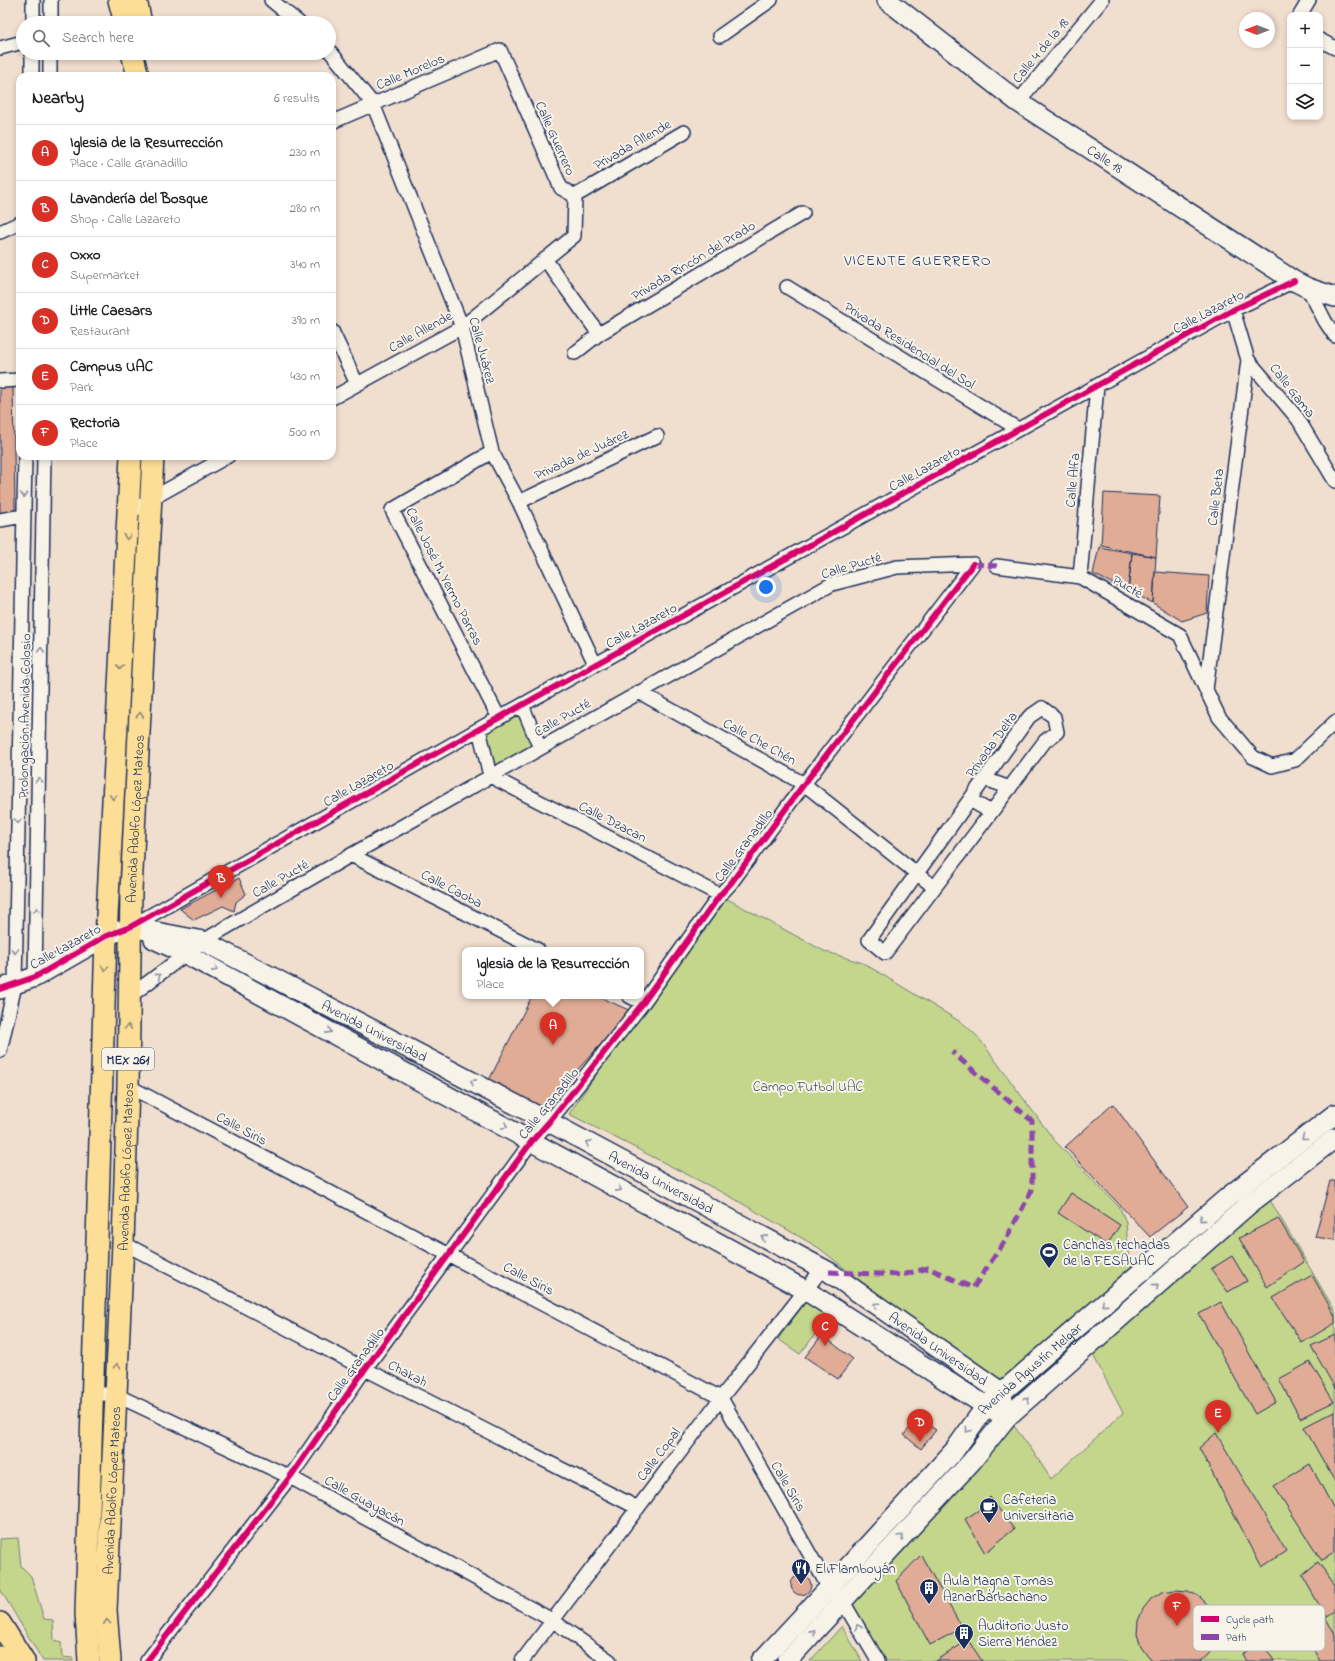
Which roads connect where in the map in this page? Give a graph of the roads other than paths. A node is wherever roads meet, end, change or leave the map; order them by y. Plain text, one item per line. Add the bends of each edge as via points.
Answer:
1 (33, 0) edge
2 (51, 0) edge
3 (118, 0) edge
4 (136, 0) edge
5 (271, 0) edge
6 (771, 0) edge
7 (887, 0) edge
8 (1102, 0) edge
9 (1309, 0) edge
10 (1302, 12) edge
11 (33, 16) edge
12 (51, 16) edge
13 (122, 16) edge
14 (139, 16) edge
15 (290, 16) edge
16 (720, 36) dead end
17 (1323, 42) edge
18 (16, 44) edge
19 (0, 48) edge
20 (1335, 48) edge
21 (500, 50) joint
22 (336, 59) edge
23 (32, 60) edge
24 (50, 60) edge
25 (134, 60) edge
26 (149, 60) edge
27 (32, 72) edge
28 (50, 72) edge
29 (137, 72) edge
30 (151, 72) edge
31 (1018, 102) junction
32 (373, 104) junction
33 (336, 120) edge
34 (684, 132) dead end
35 (575, 196) junction
36 (803, 213) dead end
37 (16, 226) edge
38 (0, 232) edge
39 (545, 259) junction
40 (1301, 284) junction
41 (786, 287) dead end
42 (1335, 297) edge
43 (1233, 310) junction
44 (462, 327) junction
45 (599, 334) junction
46 (1335, 336) edge
47 (336, 339) edge
48 (575, 353) dead end
49 (1248, 360) junction
50 (16, 380) edge
51 (0, 381) edge
52 (357, 384) junction
53 (1097, 386) junction
54 (336, 396) edge
55 (1018, 430) junction
56 (657, 436) dead end
57 (492, 452) junction
58 (24, 460) edge
59 (44, 460) edge
60 (131, 460) edge
61 (153, 460) edge
62 (221, 460) edge
63 (1335, 481) edge
64 (151, 499) junction
65 (519, 502) junction
66 (128, 514) junction
67 (23, 516) junction
68 (0, 520) edge
69 (973, 564) joint
70 (997, 566) dead end
71 (1080, 577) junction
72 (595, 664) junction
73 (1206, 690) junction
74 (639, 692) junction
75 (522, 705) junction
76 (499, 718) junction
77 (1335, 722) edge
78 (479, 729) junction
79 (540, 748) junction
80 (490, 776) junction
81 (985, 779) junction
82 (804, 784) junction
83 (1010, 788) junction
84 (970, 800) junction
85 (991, 812) junction
86 (350, 855) junction
87 (917, 874) junction
88 (934, 887) junction
89 (720, 894) junction
90 (130, 927) junction
91 (106, 936) junction
92 (203, 941) junction
93 (532, 947) edge
94 (186, 954) junction
95 (36, 977) junction
96 (7, 987) edge
97 (129, 997) junction
98 (635, 999) edge
99 (643, 1003) junction
100 (0, 1052) edge
101 (128, 1086) junction
102 (1335, 1114) edge
103 (549, 1122) junction
104 (1335, 1138) edge
105 (532, 1141) junction
106 (123, 1243) junction
107 (449, 1254) junction
108 (822, 1269) junction
109 (804, 1290) junction
110 (365, 1369) junction
111 (1001, 1392) junction
112 (92, 1393) junction
113 (116, 1396) junction
114 (721, 1398) junction
115 (986, 1406) junction
116 (1007, 1417) junction
117 (290, 1477) junction
118 (638, 1508) junction
119 (836, 1594) junction
120 (552, 1620) junction
121 (0, 1622) edge
122 (0, 1657) edge
123 (3, 1661) edge
124 (24, 1661) edge
125 (89, 1661) edge
126 (110, 1661) edge
127 (147, 1661) edge
128 (522, 1661) edge
129 (610, 1661) edge
130 (761, 1661) edge
131 (787, 1661) edge
132 (878, 1661) edge

1 - 11 street
2 - 12 street
3 - 13 main road
4 - 14 main road
5 - 15 street
6 - 16 street
7 - 31 street, Calle 18
8 - 31 street, Calle 4 de la 18
9 - 10 street
17 - 20 street
18 - 19 street
21 - 32 street, Calle Morelos
21 - 35 street, Calle Guerrero via 561,188
22 - 32 street, Calle Juárez
23 - 27 street
24 - 28 street
25 - 29 main road
26 - 30 main road
31 - 40 street, Calle 18
32 - 33 street, Calle Morelos
32 - 44 street, Calle Juárez
34 - 35 street, Privada Allende
35 - 39 street, Calle Allende via 574,236
36 - 45 street, Privada Rincón del Prado
37 - 38 street
39 - 44 street, Calle Allende
39 - 45 street
40 - 42 street, Calle 18
40 - 43 street, Calle Lazareto
40 - 46 street
41 - 55 street, Privada Residencial del Sol
43 - 49 street, Calle Beta
43 - 53 street, Calle Lazareto
44 - 52 street, Calle Allende
44 - 57 street, Calle Juárez
45 - 48 street, Privada Rincón del Prado
47 - 52 street
49 - 63 street, Calle Gama via 1298,419
49 - 73 street, Calle Beta
50 - 51 street
52 - 54 street, Calle Allende
53 - 55 street, Calle Lazareto
53 - 71 street, Calle Alfa
55 - 72 street, Calle Lazareto
56 - 65 street, Privada de Juárez
57 - 65 street, Calle Juárez
57 - 76 street, Calle José M. Yermo Parras via 392,510
58 -> 67 street
95 -> 59 street, Prolongación Avenida Colosio
60 - 66 main road, Avenida Adolfo López Mateos / MEX 261
61 - 64 main road, Avenida Adolfo López Mateos / MEX 261
62 - 64 street
64 - 66 street
90 -> 64 main road, Avenida Adolfo López Mateos / MEX 261
65 - 72 street, Calle Juárez
66 -> 91 main road, Avenida Adolfo López Mateos / MEX 261
67 - 68 street
67 -> 96 street
69 - 74 street, Calle Pucté via 897,568 832,584
69 - 82 street, Calle Granadillo
70 - 71 street, Pucté
71 - 73 street, Pucté via 1180,635
72 - 75 street, Calle Lazareto
73 - 77 street via 1219,717 1253,756 1272,766 1295,760
74 - 79 street, Calle Pucté
74 - 82 street, Calle Che Chén
75 - 76 street, Calle Lazareto
75 - 79 street
76 - 78 street, Calle Lazareto
78 - 80 street
78 - 90 street, Calle Lazareto
79 - 80 street, Calle Pucté
80 - 86 street, Calle Pucté
80 - 89 street, Calle Dzacan
81 - 83 street
81 - 83 street, Privada Delta via 1029,717 1042,708 1054,717 1057,732 1045,741
81 - 84 street, Privada Delta
82 - 87 street, Calle Che Chén
82 - 89 street, Calle Granadillo via 731,883
83 - 85 street, Privada Delta
84 - 85 street
84 - 87 street, Privada Delta
85 - 88 street, Privada Delta
86 - 92 street, Calle Pucté
86 - 93 street, Calle Caoba
87 - 88 street, Calle Che Chén
87 - 88 street, Privada Delta via 869,940 885,953
89 - 99 street, Calle Granadillo
90 - 91 street, Calle Lazareto
90 - 92 street, Avenida Universidad
90 - 94 street, Avenida Universidad
90 - 97 main road, Avenida Adolfo López Mateos / MEX 261
91 - 95 street, Calle Lazareto
91 -> 112 main road, Avenida Adolfo López Mateos / MEX 261
92 - 94 street, Calle Pucté
103 -> 92 street, Avenida Universidad
97 -> 94 street, Calle Pucté
94 -> 105 street, Avenida Universidad
95 - 96 street, Calle Lazareto
96 - 100 street
101 -> 97 main road, Avenida Adolfo López Mateos / MEX 261
98 - 99 street
99 - 103 street, Calle Granadillo
101 - 106 main road, Avenida Adolfo López Mateos / MEX 261
101 - 107 street, Calle Siris
102 -> 111 street, Avenida Agustín Melgar via 1228,1197
103 - 105 street, Calle Granadillo
108 -> 103 street, Avenida Universidad
116 -> 104 street, Avenida Agustín Melgar via 1248,1205
105 - 107 street, Calle Granadillo
105 -> 109 street, Avenida Universidad
106 - 110 street, Chakah
113 -> 106 main road, Avenida Adolfo López Mateos / MEX 261
107 - 110 street, Calle Granadillo
107 - 114 street, Calle Siris
108 - 109 street, Calle Copal
111 -> 108 street, Avenida Universidad
109 - 114 street, Calle Copal
109 - 115 street, Avenida Universidad
110 - 117 street, Calle Granadillo
110 - 118 street, Chakah
111 - 115 street, Avenida Agustín Melgar
111 - 116 street, Avenida Universidad
112 - 113 street, Calle Guayacán
112 - 125 main road, Avenida Adolfo López Mateos / MEX 261 via 86,1612
113 - 117 street, Calle Guayacán
126 -> 113 main road, Avenida Adolfo López Mateos / MEX 261 via 106,1610
114 - 118 street, Calle Copal
114 - 119 street, Calle Siris
115 - 116 street, Avenida Universidad
115 -> 119 street, Avenida Agustín Melgar via 954,1451
119 -> 116 street, Avenida Agustín Melgar via 972,1461
117 - 120 street, Calle Guayacán
117 - 127 street, Calle Granadillo
118 - 120 street, Calle Copal
119 - 130 street, Avenida Agustín Melgar
131 -> 119 street, Avenida Agustín Melgar
132 -> 119 street, Calle Siris
120 - 128 street, Calle Copal
120 - 129 street, Calle Guayacán
121 - 124 main road
122 - 123 main road

